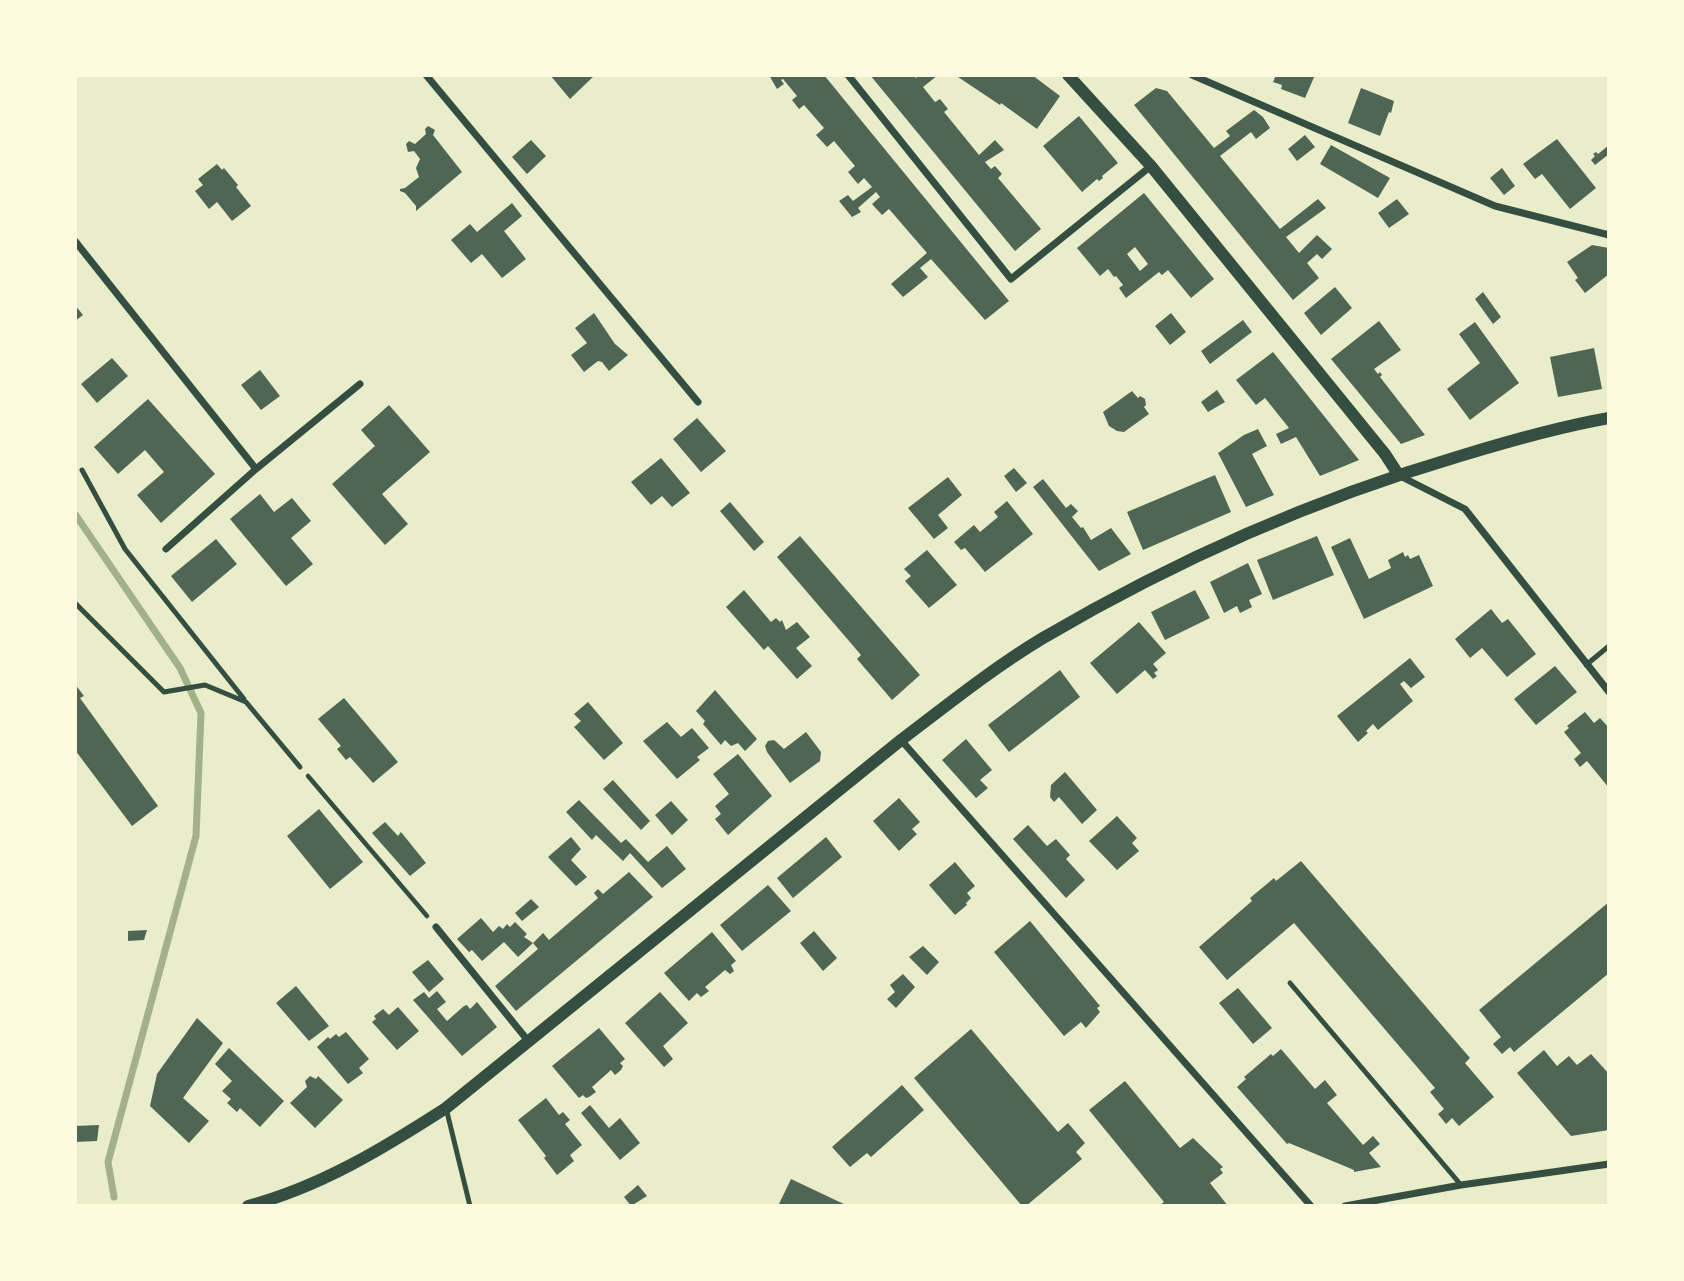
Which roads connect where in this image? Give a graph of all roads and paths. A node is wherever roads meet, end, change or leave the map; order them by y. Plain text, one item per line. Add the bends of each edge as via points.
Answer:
1 (426, 75) edge
2 (848, 75) edge
3 (1068, 75) edge
4 (1192, 75) edge
5 (1151, 166) junction
6 (1609, 235) edge
7 (75, 241) edge
8 (360, 383) dead end
9 (698, 402) dead end
10 (1609, 418) edge
11 (256, 469) junction
12 (82, 470) dead end
13 (1398, 474) junction
14 (166, 549) dead end
15 (75, 603) edge
16 (1609, 646) edge
17 (1586, 665) junction
18 (1609, 692) edge
19 (246, 702) junction
20 (901, 740) junction
21 (300, 767) joint
22 (436, 927) joint
23 (1290, 983) dead end
24 (529, 1042) junction
25 (446, 1108) junction
26 (1609, 1164) edge
27 (1461, 1185) junction
28 (248, 1206) edge
29 (470, 1206) edge
30 (1311, 1206) edge
31 (1345, 1206) edge

1 - 9 street
2 - 5 street via 1011,279
3 - 5 street
4 - 6 street via 1495,206
5 - 13 street
7 - 11 street
8 - 11 street
10 - 13 street
11 - 14 street
12 - 19 lane via 125,549
13 - 17 street via 1465,509
13 - 20 street via 1178,564 1041,639
15 - 19 lane via 164,692 205,685
16 - 17 lane
17 - 18 street
19 - 21 lane
20 - 24 street
20 - 30 street
21 - 22 path
22 - 24 street
23 - 27 lane
24 - 25 street
25 - 28 street via 385,1147 321,1179
25 - 29 lane
26 - 27 street
27 - 31 street

